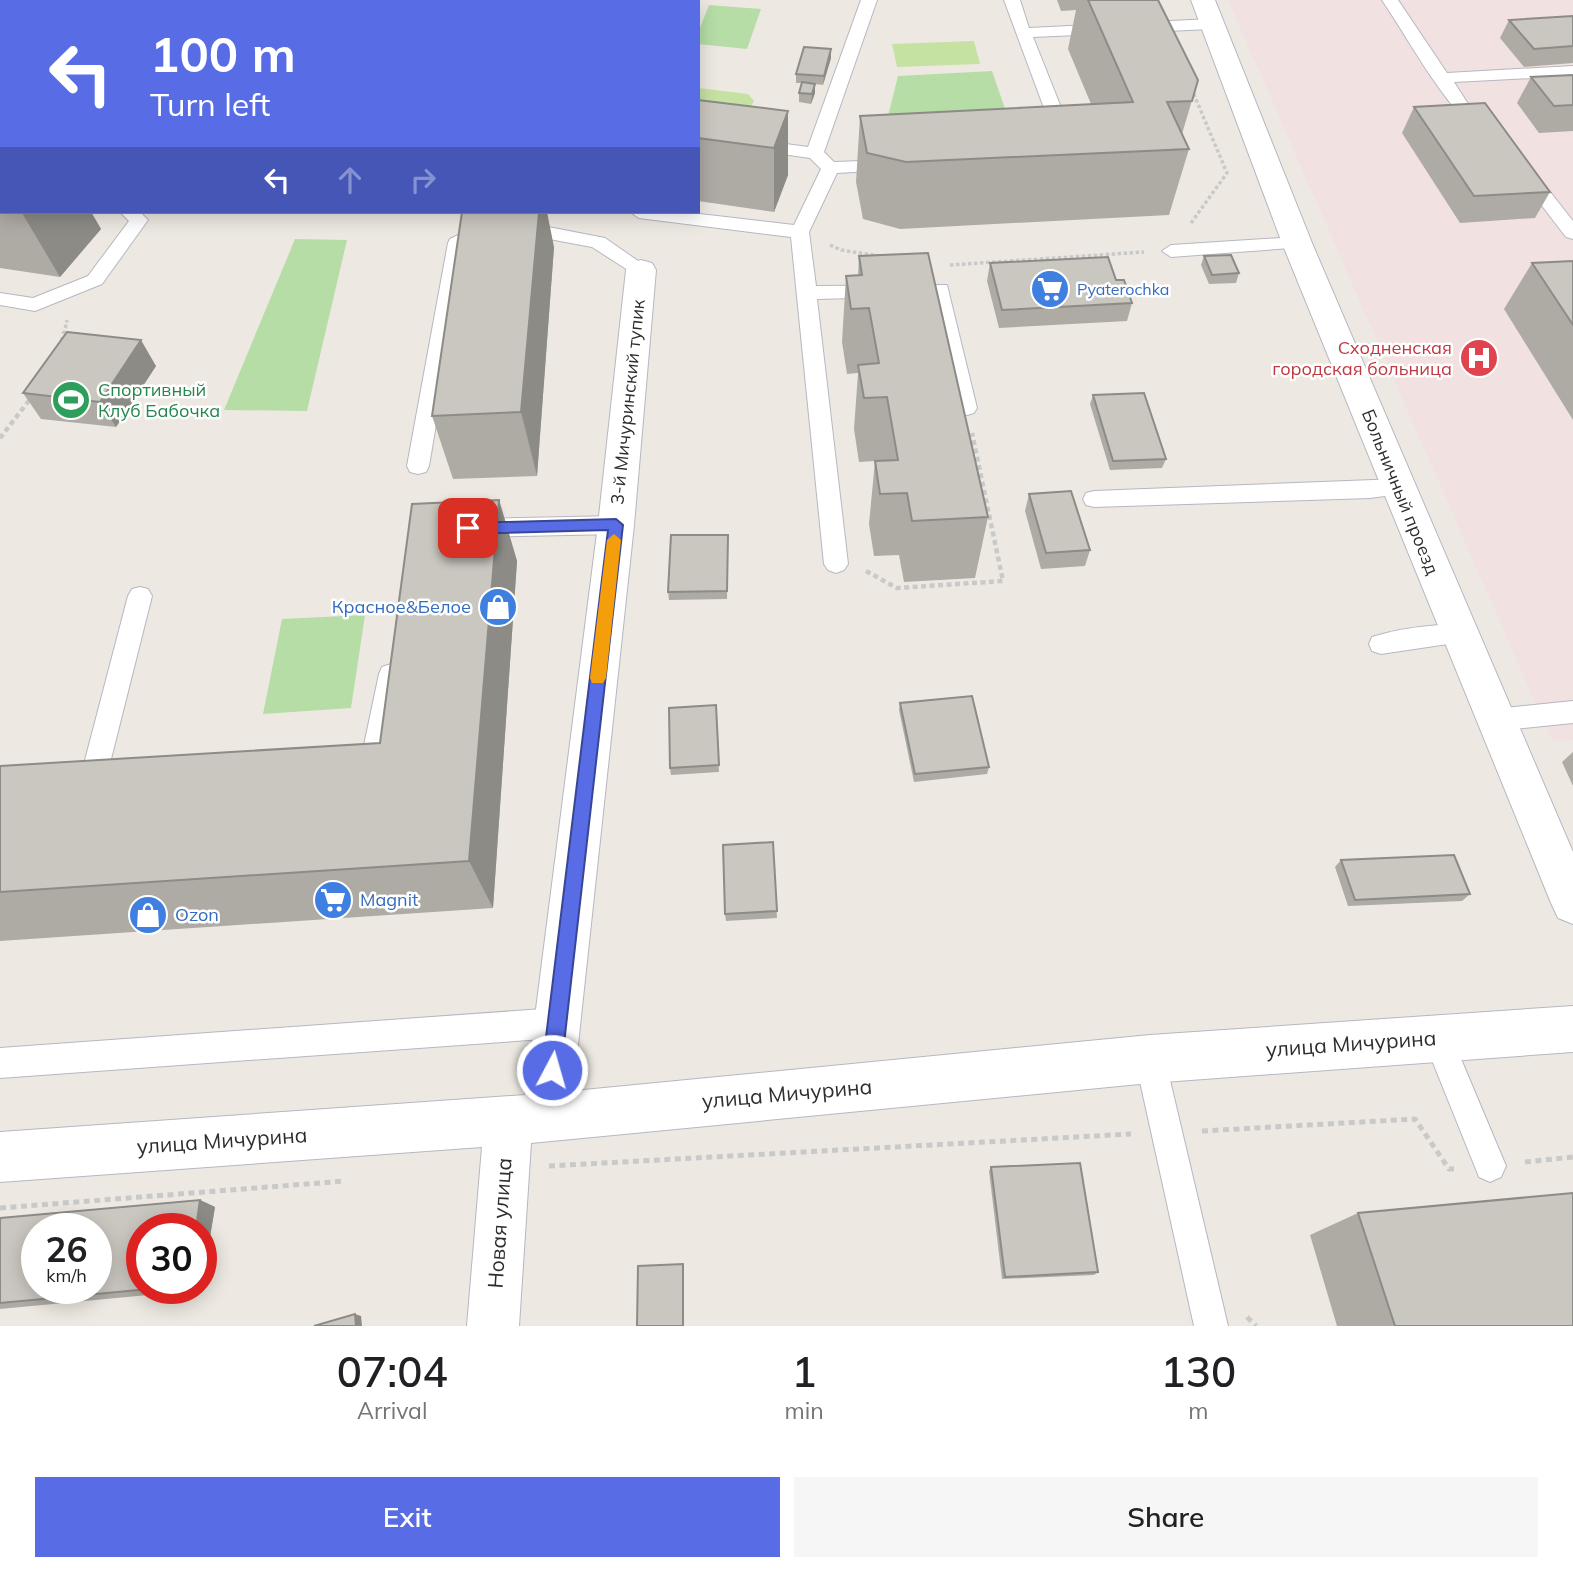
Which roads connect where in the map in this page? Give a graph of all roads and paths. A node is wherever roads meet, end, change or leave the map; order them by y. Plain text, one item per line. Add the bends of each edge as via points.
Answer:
1 (869, 0) edge
2 (1012, 0) edge
3 (1390, 0) edge
4 (1157, 9) edge
5 (1207, 12) edge
6 (1165, 26) junction
7 (1023, 33) junction
8 (1573, 71) edge
9 (1441, 78) junction
10 (1191, 88) edge
11 (1490, 135) edge
12 (700, 137) edge
13 (815, 153) junction
14 (1070, 153) edge
15 (1516, 161) edge
16 (910, 163) edge
17 (831, 168) junction
18 (132, 214) edge
19 (655, 214) edge
20 (493, 219) edge
21 (800, 232) junction
22 (1573, 233) edge
23 (1297, 243) junction
24 (1171, 251) junction
25 (889, 258) edge
26 (938, 265) dead end
27 (641, 271) joint
28 (74, 289) junction
29 (806, 293) junction
30 (0, 299) edge
31 (60, 350) edge
32 (33, 395) edge
33 (967, 408) joint
34 (0, 438) edge
35 (418, 466) dead end
36 (1399, 487) junction
37 (1094, 499) dead end
38 (616, 525) junction
39 (445, 529) edge
40 (835, 559) joint
41 (139, 596) dead end
42 (1459, 634) junction
43 (1381, 644) dead end
44 (396, 649) edge
45 (1573, 712) edge
46 (1495, 720) junction
47 (335, 759) edge
48 (119, 780) edge
49 (92, 783) junction
50 (66, 785) edge
51 (1573, 903) edge
52 (557, 1023) junction
53 (1573, 1029) edge
54 (1438, 1038) junction
55 (1150, 1059) junction
56 (0, 1063) edge
57 (1167, 1133) junction
58 (519, 1135) junction
59 (0, 1157) edge
60 (1573, 1157) edge
61 (1490, 1166) junction
62 (354, 1180) dead end
63 (0, 1209) edge
64 (493, 1326) edge
65 (1211, 1326) edge

1 - 13 lane
2 - 7 lane
3 - 9 lane
4 - 6 lane
5 - 6 lane
5 - 23 street, Больничный проезд
6 - 7 lane
7 - 14 lane
8 - 9 lane
9 - 11 lane
10 - 24 path via 1227,173
12 - 13 lane
13 - 17 lane
15 - 22 lane
16 - 17 lane
17 - 21 lane
18 - 28 lane via 139,220 95,280
19 - 21 lane
20 - 27 lane via 598,242
20 - 35 lane via 457,243
21 - 25 path via 841,250
21 - 29 lane
23 - 24 lane
23 - 36 street, Больничный проезд
24 - 26 path
27 - 38 street, 3-й Мичуринский тупик
28 - 30 lane via 35,304
28 - 31 path
29 - 33 lane via 940,289
29 - 40 lane
32 - 34 path
33 - 40 path via 1003,581 897,588
36 - 37 lane
36 - 42 street, Больничный проезд
38 - 39 lane
38 - 52 street, 3-й Мичуринский тупик
41 - 49 lane
42 - 43 lane
42 - 46 street, Больничный проезд
44 - 47 lane via 375,755
45 - 46 lane
46 - 51 street, Больничный проезд
48 - 49 lane
49 - 50 lane
52 - 56 lane
52 - 58 street, 3-й Мичуринский тупик
53 - 54 street, улица Мичурина
54 - 55 street, улица Мичурина
54 - 61 lane
55 - 57 lane
55 - 58 street, улица Мичурина
57 - 58 path
57 - 61 path via 1415,1119 1449,1169
57 - 65 lane
58 - 59 street, улица Мичурина
58 - 64 street, Новая улица
60 - 61 path
62 - 63 path

